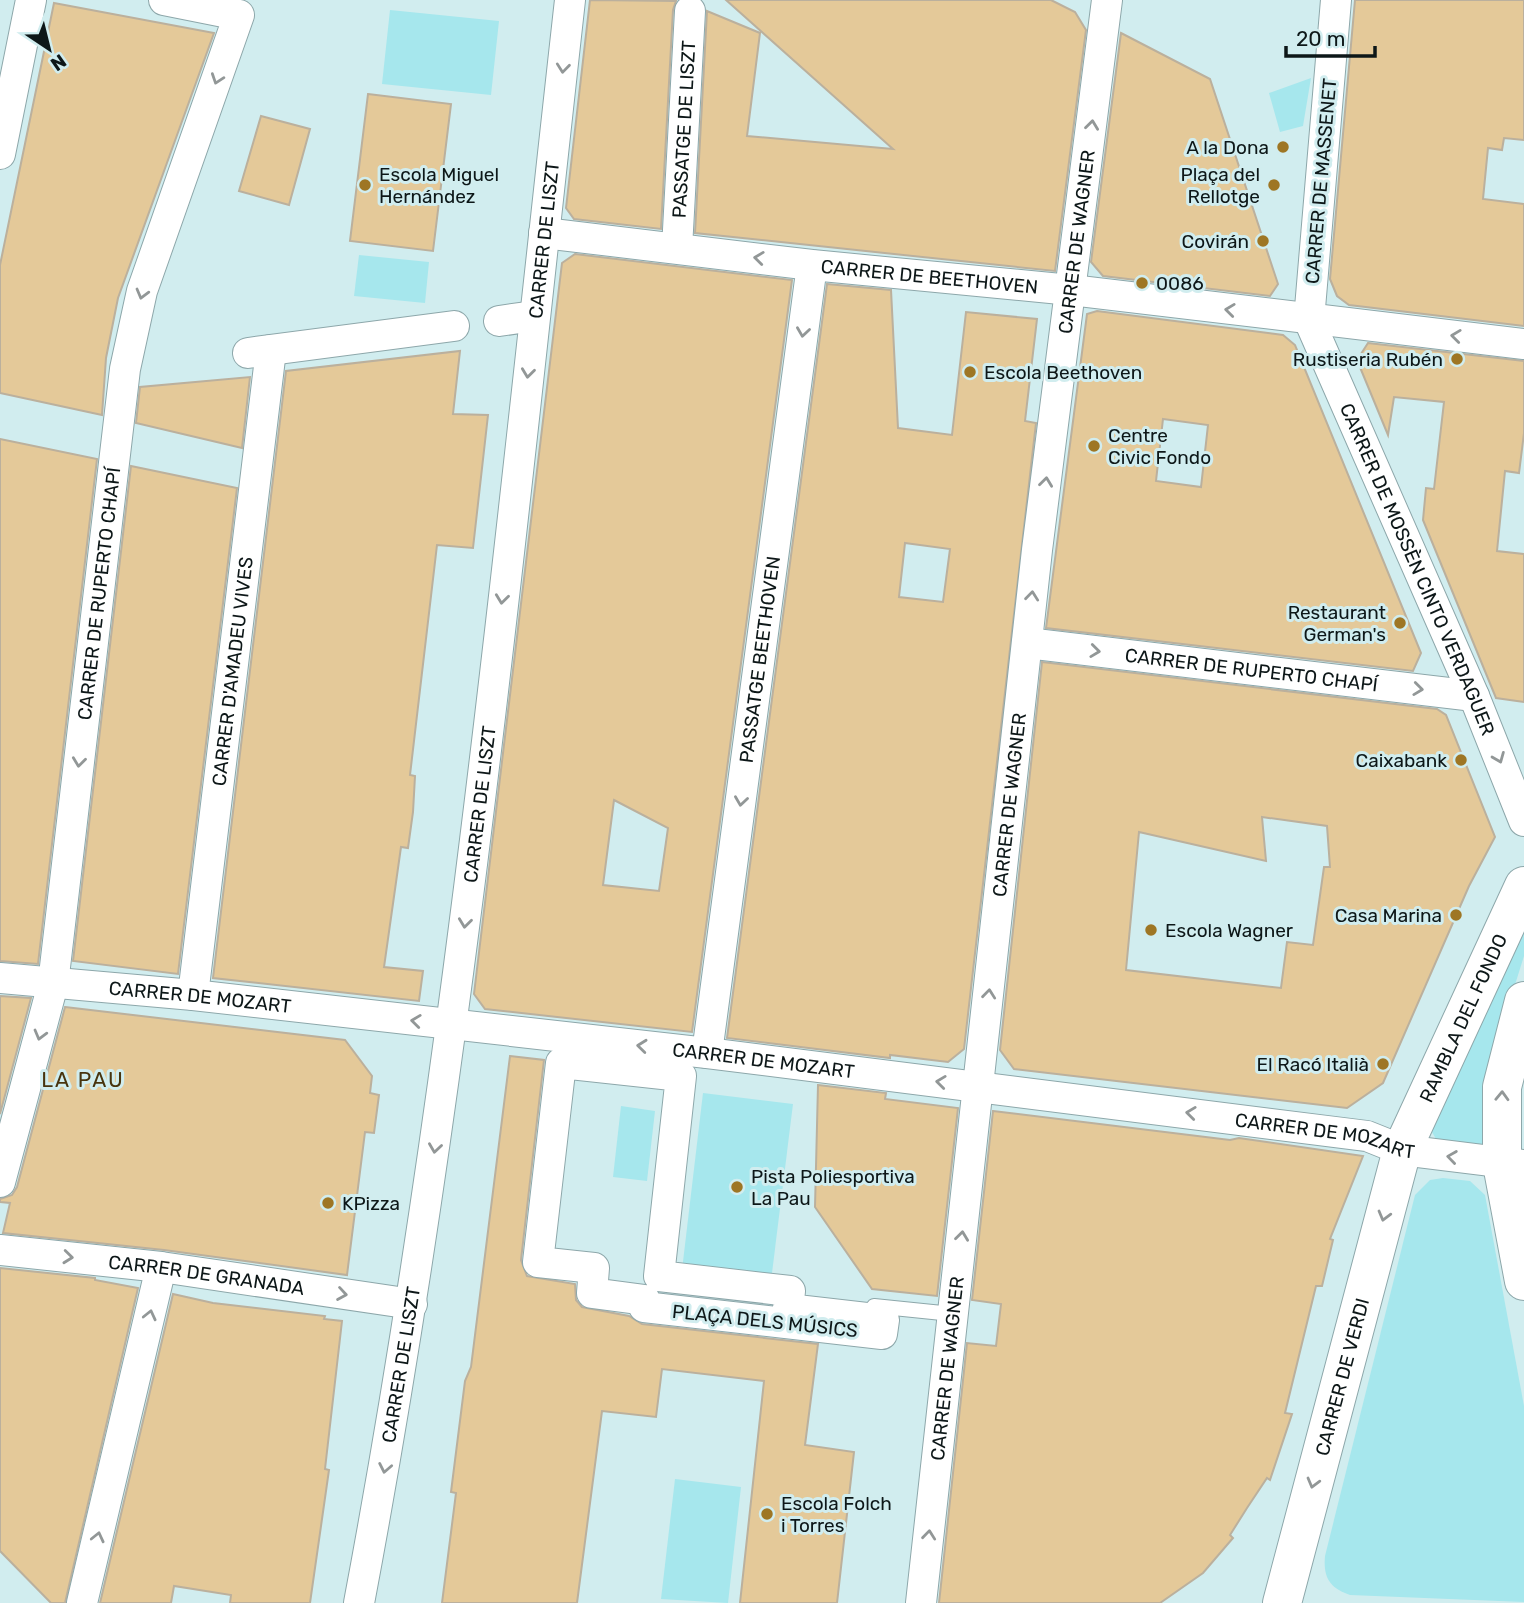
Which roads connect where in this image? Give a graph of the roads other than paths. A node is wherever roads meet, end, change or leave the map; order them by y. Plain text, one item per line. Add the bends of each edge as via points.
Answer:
1 (31, 0) edge
2 (164, 0) edge
3 (570, 0) edge
4 (1336, 0) edge
5 (1101, 3) edge
6 (690, 11) dead end
7 (0, 154) edge
8 (544, 233) junction
9 (677, 248) junction
10 (812, 265) junction
11 (1071, 290) junction
12 (534, 316) junction
13 (1309, 320) junction
14 (499, 321) dead end
15 (454, 326) dead end
16 (1524, 344) edge
17 (1027, 643) junction
18 (1475, 696) junction
19 (1524, 821) edge
20 (1524, 886) edge
21 (0, 978) edge
22 (53, 984) junction
23 (193, 995) junction
24 (1524, 1001) edge
25 (453, 1025) junction
26 (707, 1053) junction
27 (978, 1086) junction
28 (1402, 1150) junction
29 (1513, 1165) edge
30 (0, 1182) edge
31 (0, 1250) edge
32 (161, 1267) junction
33 (1524, 1281) edge
34 (797, 1297) dead end
35 (412, 1304) junction
36 (644, 1307) joint
37 (953, 1314) junction
38 (82, 1603) edge
39 (359, 1603) edge
40 (921, 1603) edge
41 (1282, 1603) edge

1 - 7 street
2 -> 22 street, CARRER DE RUPERTO CHAPÍ via 239,15 142,291 125,369
3 -> 8 street, CARRER DE LISZT
4 - 13 street, CARRER DE MASSENET
11 -> 5 street, CARRER DE WAGNER
6 - 9 street, PASSATGE DE LISZT
8 - 9 street, CARRER DE BEETHOVEN
8 - 12 street, CARRER DE LISZT
10 -> 9 street, CARRER DE BEETHOVEN
10 - 11 street, CARRER DE BEETHOVEN
10 -> 26 street, PASSATGE BEETHOVEN
13 -> 11 street, CARRER DE BEETHOVEN
17 -> 11 street, CARRER DE WAGNER
12 - 14 street
12 -> 25 street, CARRER DE LISZT
16 -> 13 street, CARRER DE BEETHOVEN
13 - 18 street, CARRER DE MOSSÈN CINTO VERDAGUER
15 - 23 street, CARRER D'AMADEU VIVES via 259,352
17 -> 18 street, CARRER DE RUPERTO CHAPÍ
27 -> 17 street, CARRER DE WAGNER
18 -> 19 street, CARRER DE MOSSÈN CINTO VERDAGUER
20 - 28 street, RAMBLA DEL FONDO
21 - 22 street, CARRER DE MOZART
22 - 23 street, CARRER DE MOZART
22 -> 30 street, CARRER DE RUPERTO CHAPÍ
25 -> 23 street, CARRER DE MOZART
29 -> 24 street via 1502,1087
26 -> 25 street, CARRER DE MOZART
25 -> 35 street, CARRER DE LISZT
27 -> 26 street, CARRER DE MOZART
28 -> 27 street, CARRER DE MOZART via 1367,1136
37 -> 27 street, CARRER DE WAGNER
29 -> 28 street, CARRER DE MOZART
28 -> 41 street, CARRER DE VERDI
29 - 33 street
31 -> 32 street, CARRER DE GRANADA
32 -> 35 street, CARRER DE GRANADA
38 -> 32 street
34 - 37 lane
35 -> 39 street, CARRER DE LISZT
36 - 36 street, PLAÇA DELS MÚSICS via 883,1334 884,1320 788,1309 790,1291 659,1276 681,1076 561,1063 538,1262 594,1268 592,1293 645,1300
40 -> 37 street, CARRER DE WAGNER

